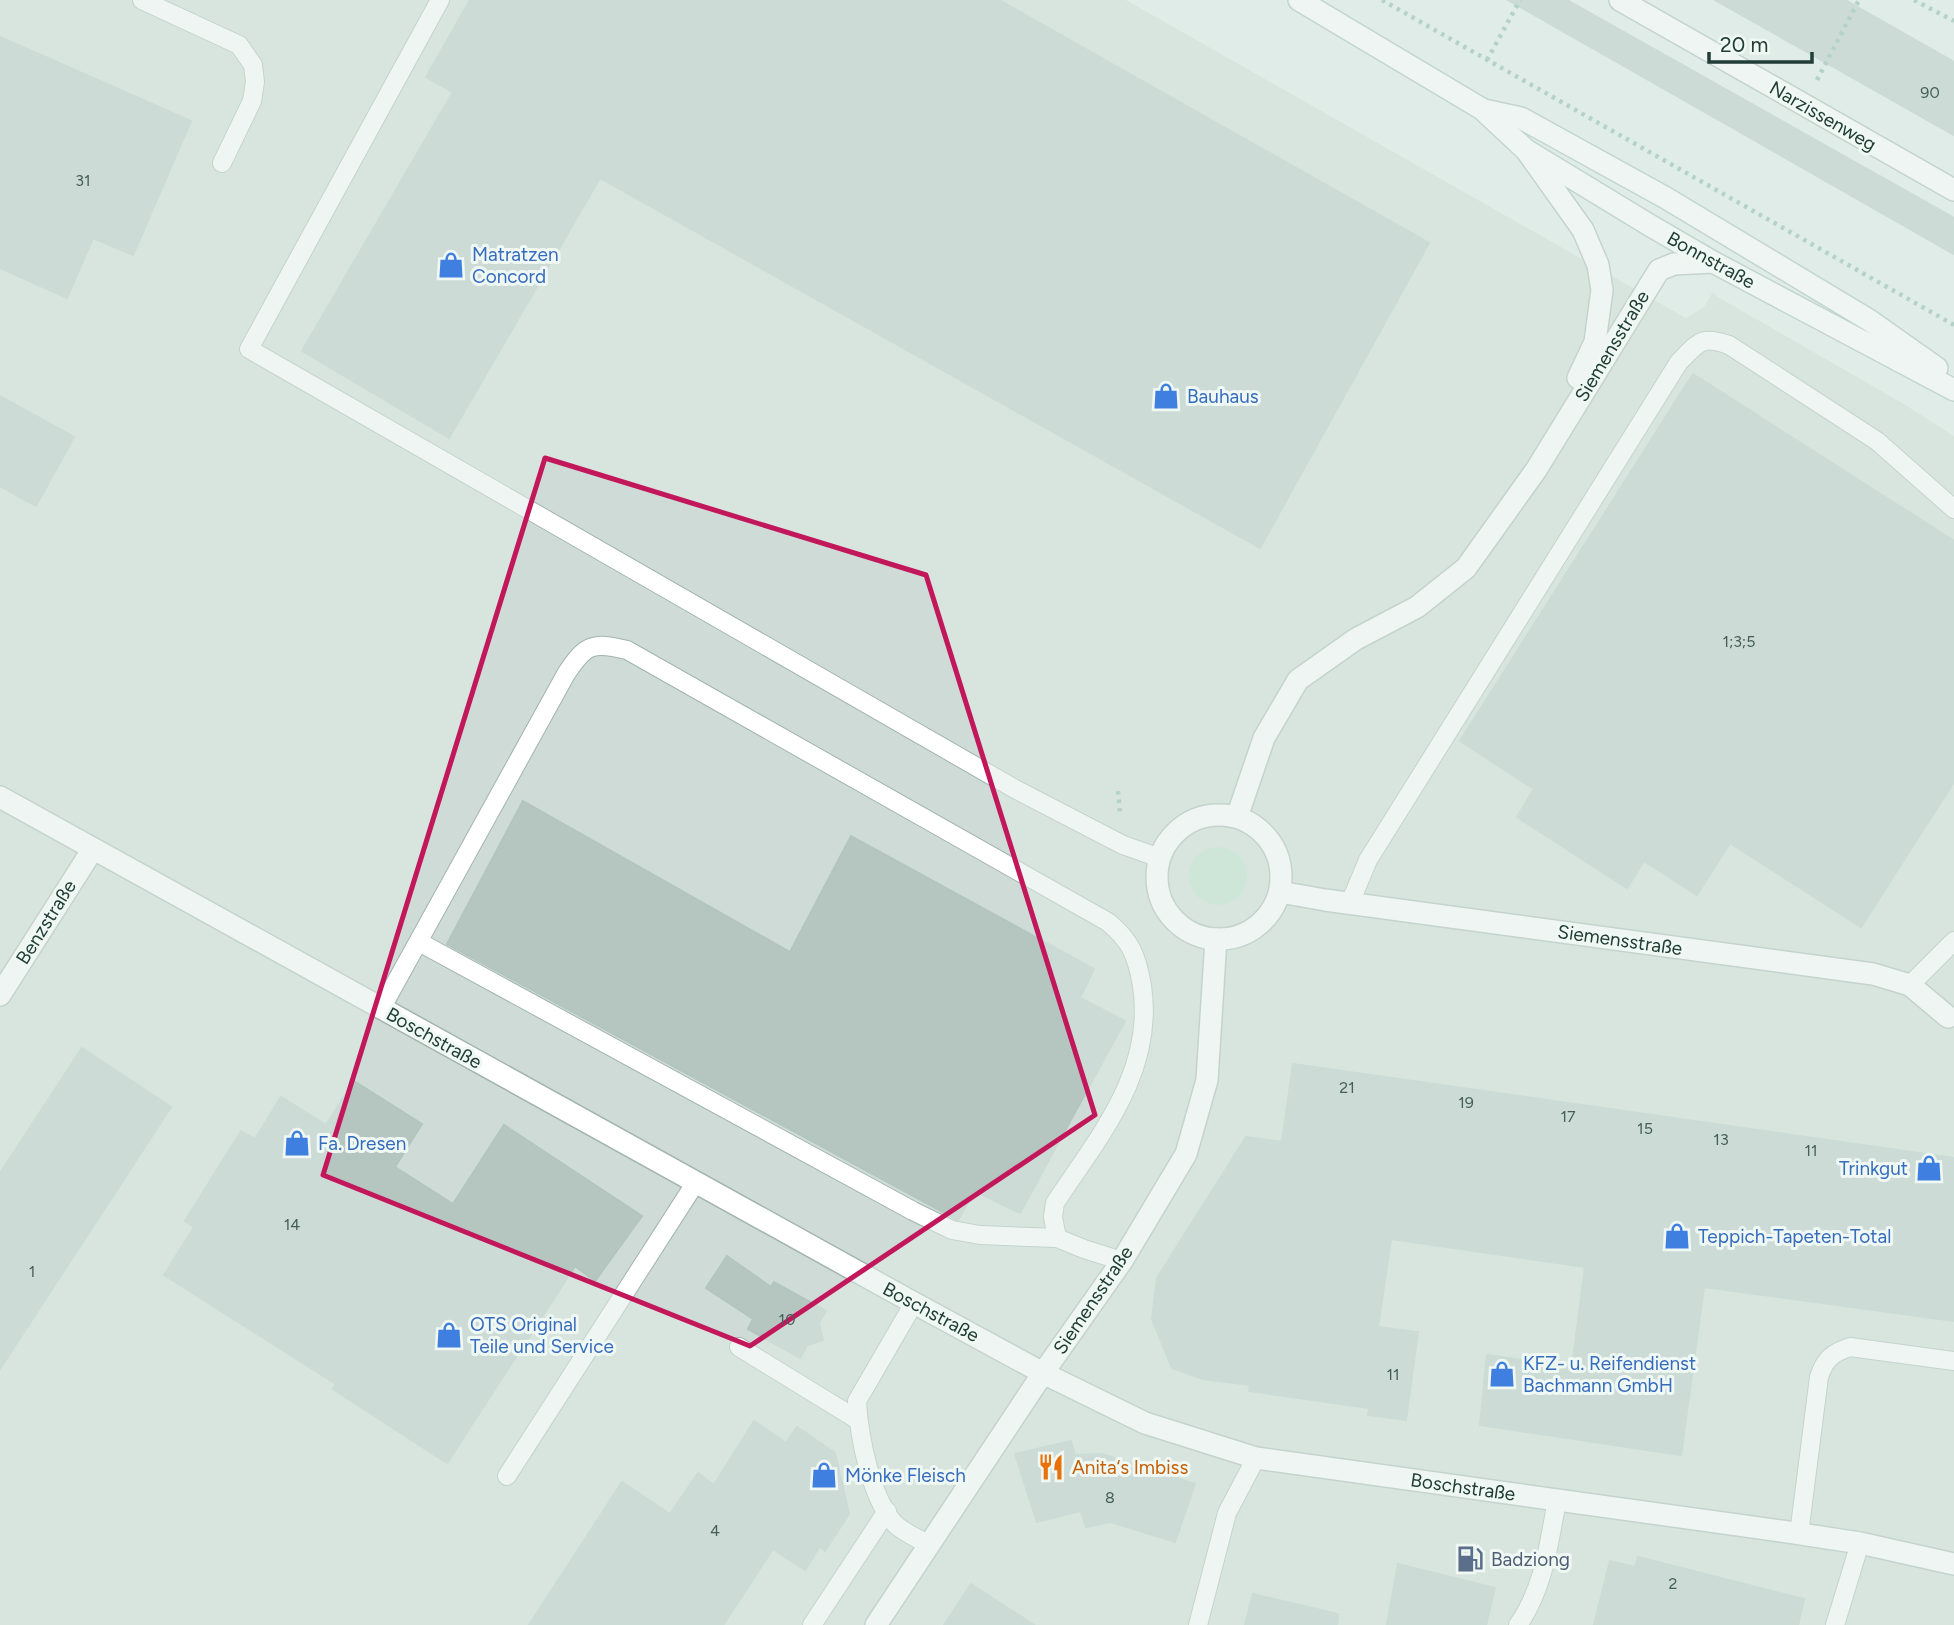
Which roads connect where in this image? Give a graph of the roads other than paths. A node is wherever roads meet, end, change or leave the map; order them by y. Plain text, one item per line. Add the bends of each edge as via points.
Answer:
1 (142, 0) edge
2 (440, 0) edge
3 (1299, 0) edge
4 (1619, 0) edge
5 (1482, 109) junction
6 (1526, 150) junction
7 (222, 163) dead end
8 (1954, 190) edge
9 (1713, 262) junction
10 (1954, 380) edge
11 (1954, 390) edge
12 (1536, 470) junction
13 (1954, 509) edge
14 (0, 797) edge
15 (1237, 817) junction
16 (93, 849) junction
17 (1160, 858) junction
18 (1280, 892) junction
19 (1350, 903) junction
20 (1216, 939) junction
21 (1954, 941) edge
22 (419, 942) junction
23 (1910, 985) junction
24 (0, 995) edge
25 (382, 1009) junction
26 (1948, 1017) dead end
27 (696, 1182) junction
28 (1057, 1238) junction
29 (1122, 1261) junction
30 (914, 1303) junction
31 (739, 1347) dead end
32 (1954, 1361) edge
33 (1044, 1373) junction
34 (858, 1420) junction
35 (1256, 1458) junction
36 (507, 1476) dead end
37 (1557, 1500) junction
38 (887, 1511) junction
39 (1799, 1534) junction
40 (1860, 1543) junction
41 (929, 1545) junction
42 (1954, 1564) edge
43 (812, 1625) edge
44 (876, 1625) edge
45 (1198, 1625) edge
46 (1518, 1625) edge
47 (1835, 1625) edge

1 - 7 lane via 239,45 253,65 252,101
2 - 17 lane via 248,349 1016,789 1123,845
3 - 5 street, Bonnstraße
4 - 8 street, Narzissenweg
5 - 6 street, Bonnstraße
5 - 10 street, Bonnstraße via 1521,118 1666,198 1869,320
6 - 9 street, Bonnstraße
6 - 12 street, Siemensstraße via 1583,230 1598,265 1602,290 1595,342
9 - 11 street, Bonnstraße
9 - 12 street, Siemensstraße via 1674,264 1659,270
12 - 15 street, Siemensstraße via 1466,568 1417,607 1356,639 1298,680 1264,738
13 - 19 lane via 1877,441 1741,352 1712,339 1698,343 1679,362 1446,734 1368,860
14 - 16 street, Boschstraße
15 - 17 street via 1205,816 1185,825 1171,837
15 - 18 street via 1271,844 1280,864
16 - 24 street, Benzstraße
16 - 25 street, Boschstraße
17 - 20 street via 1158,887 1167,911 1192,933
18 - 19 street, Siemensstraße
18 - 20 street via 1264,920 1241,936
19 - 23 street, Siemensstraße via 1873,974
20 - 29 street, Siemensstraße via 1207,1080 1186,1154
21 - 23 lane
22 - 25 lane
22 - 28 lane via 952,1230
22 - 28 lane via 580,653 590,646 627,650 1108,922 1126,937 1138,963 1144,998 1137,1065 1116,1110 1055,1203
23 - 26 street, Siemensstraße
25 - 27 street, Boschstraße
27 - 30 street, Boschstraße
27 - 36 lane
28 - 29 lane
29 - 33 street, Siemensstraße
30 - 33 street, Boschstraße
30 - 34 lane via 857,1401
31 - 34 lane
32 - 39 lane via 1850,1347 1833,1353 1824,1363
33 - 35 street, Boschstraße via 1145,1423
33 - 41 street, Siemensstraße
34 - 38 lane via 876,1496
35 - 37 street, Boschstraße
35 - 45 lane via 1227,1513
37 - 39 street, Boschstraße
37 - 46 lane via 1543,1573
38 - 41 lane via 896,1525
38 - 43 lane
39 - 40 street, Boschstraße
40 - 42 street, Boschstraße
40 - 47 lane
41 - 44 street, Siemensstraße

